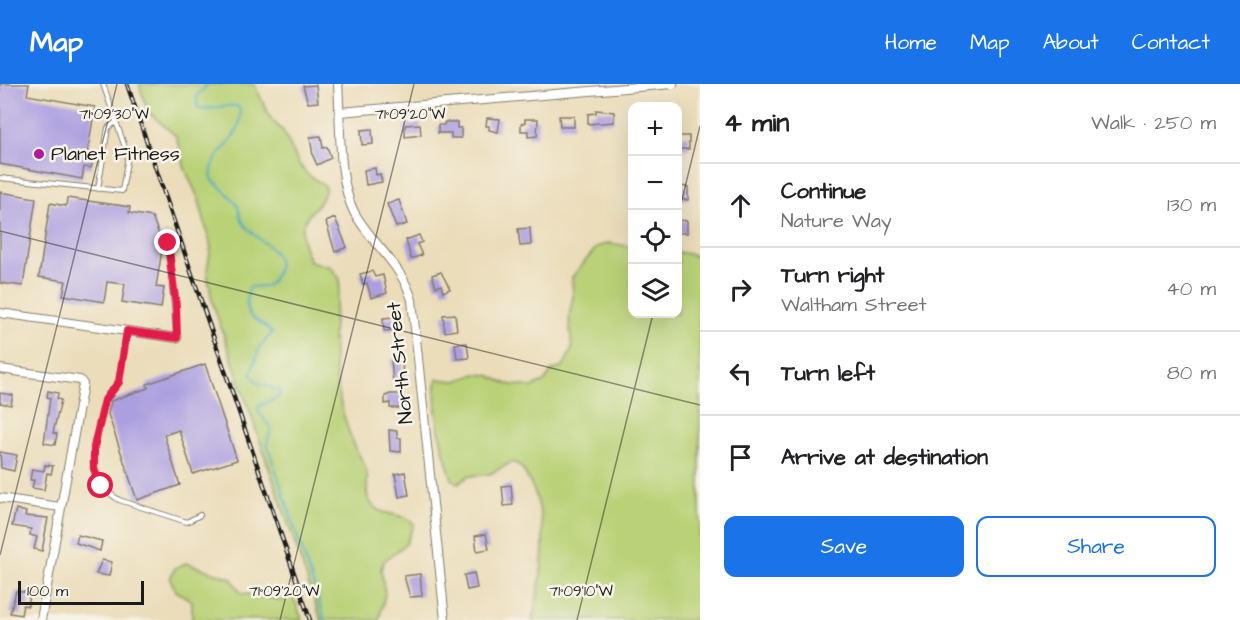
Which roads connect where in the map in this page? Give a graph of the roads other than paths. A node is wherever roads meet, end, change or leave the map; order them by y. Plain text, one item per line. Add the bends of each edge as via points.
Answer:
1 (103, 84) edge
2 (338, 84) edge
3 (673, 84) edge
4 (340, 112) junction
5 (116, 122) junction
6 (0, 178) edge
7 (98, 189) junction
8 (168, 243) dead end
9 (0, 313) edge
10 (127, 331) junction
11 (177, 338) joint
12 (0, 369) edge
13 (0, 498) edge
14 (60, 507) junction
15 (200, 515) dead end
16 (41, 620) edge
17 (445, 620) edge

1 - 5 lane
2 - 4 street, North Street
3 - 4 street
4 - 17 street, North Street via 344,173 351,205 400,273 412,300
5 - 7 lane via 108,128
5 - 7 lane via 128,156 124,189
6 - 7 lane
8 - 11 lane
9 - 10 street
10 - 11 street
10 - 15 lane via 119,382 107,395 96,437 93,462 98,480 112,496 140,508 187,522
12 - 14 street via 82,381
13 - 14 street
14 - 16 street

